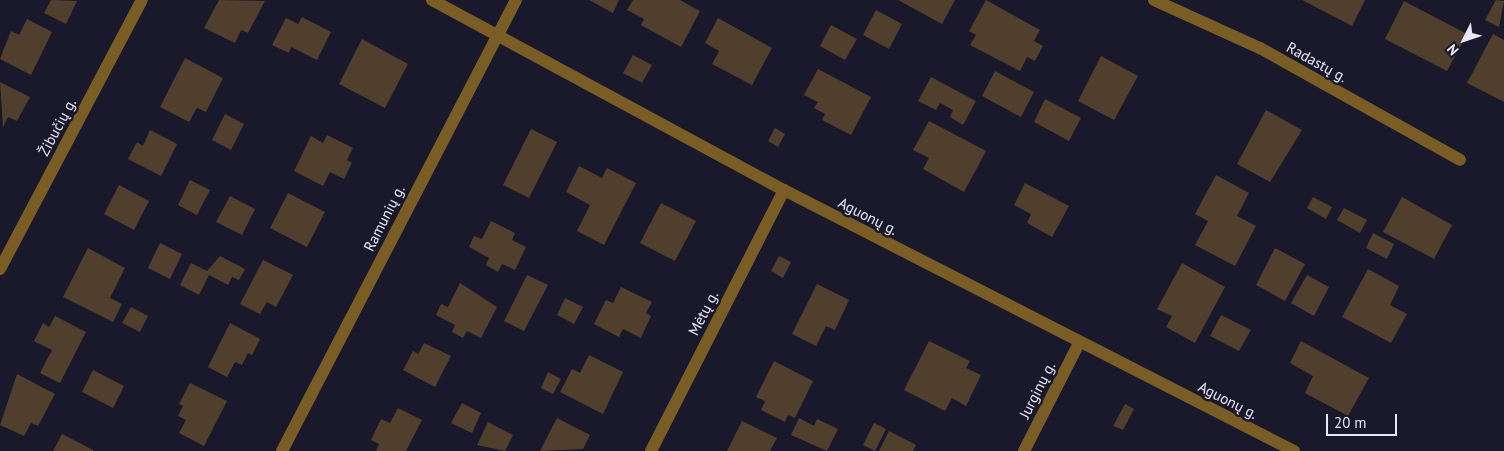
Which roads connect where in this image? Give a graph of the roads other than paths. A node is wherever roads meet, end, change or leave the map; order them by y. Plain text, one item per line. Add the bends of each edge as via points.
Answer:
1 (142, 0) edge
2 (432, 0) edge
3 (516, 0) edge
4 (1154, 0) edge
5 (498, 33) junction
6 (1460, 160) dead end
7 (784, 190) junction
8 (0, 269) edge
9 (1078, 343) junction
10 (282, 451) edge
11 (652, 451) edge
12 (1024, 451) edge
13 (1294, 451) edge

1 - 8 street, Žibučių g.
2 - 5 street, Aguonų g.
3 - 5 street, Ramunių g.
4 - 6 street, Radastų g. via 1260,48
5 - 7 street, Aguonų g.
5 - 10 street, Ramunių g.
7 - 9 street, Aguonų g.
7 - 11 street, Mėtų g.
9 - 12 street, Jurginų g.
9 - 13 street, Aguonų g.

